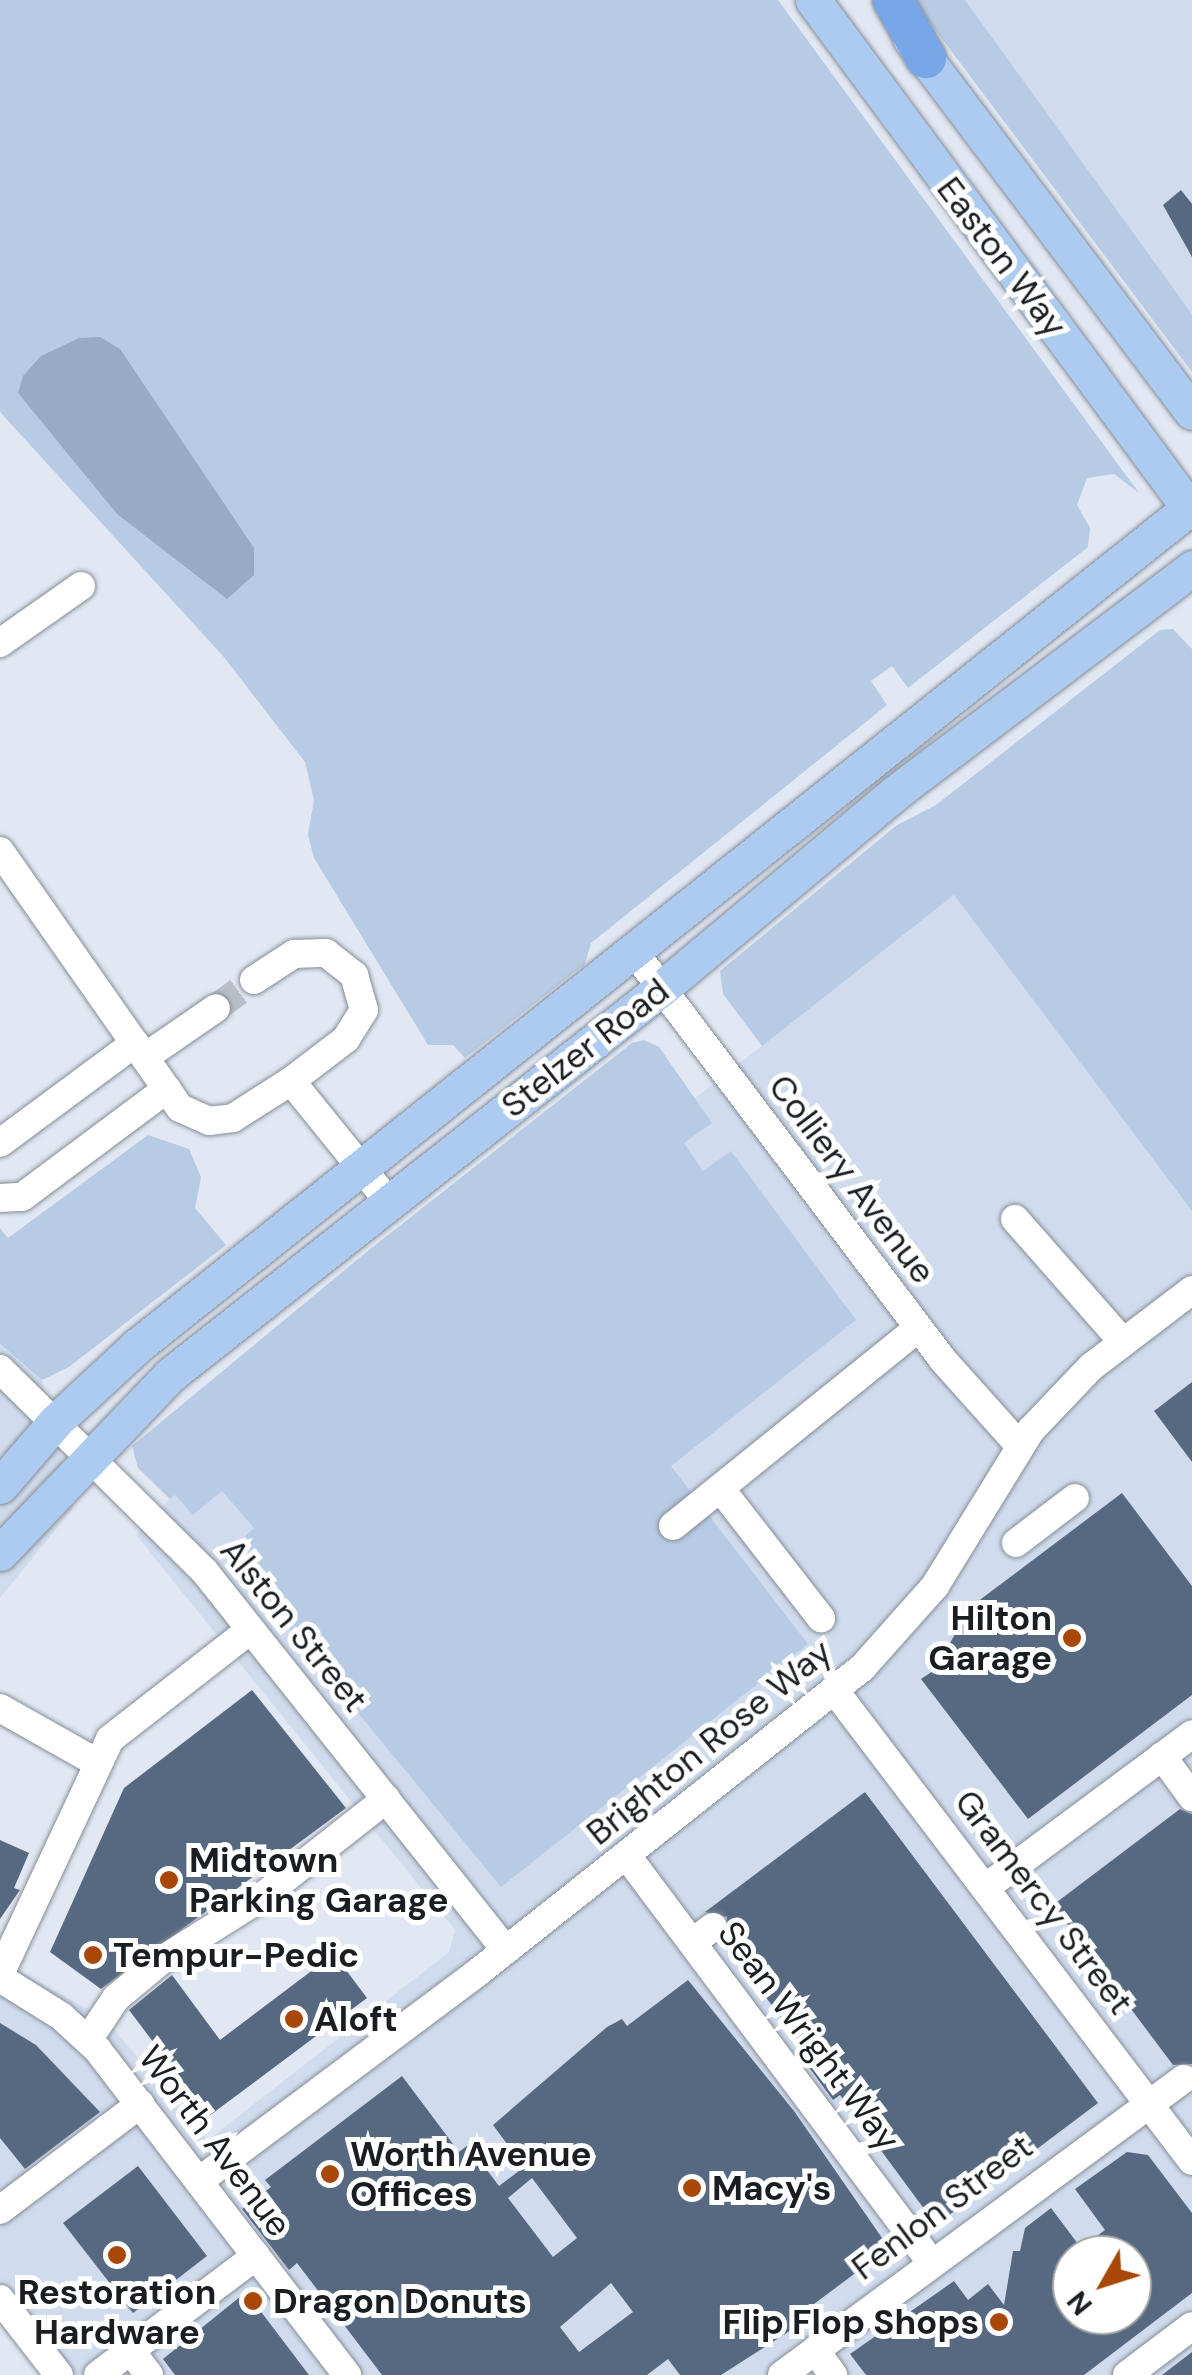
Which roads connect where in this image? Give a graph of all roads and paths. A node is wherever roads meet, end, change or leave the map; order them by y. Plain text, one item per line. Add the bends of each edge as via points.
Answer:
1 (813, 0) edge
2 (879, 0) edge
3 (893, 0) edge
4 (926, 58) junction
5 (1192, 412) edge
6 (1191, 509) edge
7 (1192, 568) edge
8 (81, 586) dead end
9 (0, 643) edge
10 (0, 851) edge
11 (634, 953) junction
12 (254, 980) tunnel mouth
13 (662, 988) junction
14 (216, 1008) tunnel mouth
15 (140, 1050) junction
16 (291, 1080) junction
17 (167, 1088) junction
18 (0, 1142) edge
19 (361, 1168) junction
20 (0, 1198) edge
21 (389, 1202) junction
22 (1015, 1219) dead end
23 (1192, 1290) edge
24 (918, 1328) junction
25 (1123, 1342) junction
26 (0, 1369) edge
27 (54, 1422) junction
28 (1019, 1444) junction
29 (90, 1454) junction
30 (0, 1486) edge
31 (720, 1488) junction
32 (1085, 1498) dead end
33 (673, 1526) dead end
34 (1016, 1543) dead end
35 (0, 1553) edge
36 (821, 1618) dead end
37 (250, 1630) junction
38 (834, 1691) junction
39 (0, 1708) edge
40 (1192, 1734) edge
41 (1162, 1756) junction
42 (94, 1761) junction
43 (1192, 1797) edge
44 (386, 1800) junction
45 (626, 1856) junction
46 (986, 1888) junction
47 (506, 1950) junction
48 (0, 1976) edge
49 (88, 2040) junction
50 (1117, 2060) junction
51 (1149, 2102) junction
52 (140, 2104) junction
53 (1192, 2161) edge
54 (199, 2181) junction
55 (0, 2210) edge
56 (256, 2256) junction
57 (932, 2262) junction
58 (5, 2315) edge
59 (1192, 2326) edge
60 (815, 2350) junction
61 (130, 2351) junction
62 (59, 2375) edge
63 (98, 2375) edge
64 (149, 2375) edge
65 (347, 2375) edge
66 (782, 2375) edge
67 (833, 2375) edge
68 (1127, 2375) edge

1 - 6 main road, Easton Way
2 - 4 main road, Easton Way
3 - 4 highway
4 - 5 main road, Easton Way
6 - 11 main road, Stelzer Road
7 - 13 main road, Stelzer Road via 896,793
8 - 9 street
10 - 15 street
11 - 13 street, Colliery Avenue
11 - 19 main road, Stelzer Road
12 - 16 street via 294,954 326,953 354,975 364,1010 346,1039
13 - 21 main road, Stelzer Road
13 - 24 street, Colliery Avenue
14 - 15 street
15 - 17 street
15 - 18 street
16 - 17 street via 233,1118 209,1121 180,1108
16 - 19 street
17 - 20 street via 22,1197
19 - 21 street
19 - 27 main road, Stelzer Road via 137,1346
21 - 29 main road, Stelzer Road via 170,1375
22 - 25 street
23 - 25 street, Brighton Rose Way
24 - 28 street, Colliery Avenue
24 - 31 street
25 - 28 street, Brighton Rose Way
26 - 27 street, Alston Street
27 - 29 street, Alston Street
27 - 30 main road, Stelzer Road
28 - 38 street, Brighton Rose Way via 929,1594
29 - 35 main road, Stelzer Road
29 - 37 street, Alston Street via 170,1534
31 - 33 street
31 - 36 street
32 - 34 street
37 - 42 street via 110,1739
37 - 44 street, Alston Street
38 - 45 street, Brighton Rose Way
38 - 46 street, Gramercy Street
39 - 42 street
40 - 41 street
41 - 43 street
41 - 46 street
42 - 48 street
44 - 47 street, Alston Street
44 - 49 street via 260,1899 162,1960 116,1998
45 - 47 street, Brighton Rose Way
45 - 57 street, Sean Wright Way via 703,1935 849,2131
46 - 50 street, Gramercy Street
47 - 54 street, Brighton Rose Way
48 - 49 street, Worth Avenue
49 - 52 street, Worth Avenue
50 - 51 street, Gramercy Street
50 - 51 street, Fenlon Street via 1152,2073 1178,2071
51 - 53 street, Gramercy Street
51 - 57 street, Fenlon Street
52 - 54 street, Worth Avenue
52 - 55 street
54 - 56 street, Worth Avenue
56 - 61 street
56 - 65 street, Worth Avenue
57 - 60 street, Fenlon Street
58 - 62 street
59 - 68 street
60 - 66 street, Fenlon Street
60 - 67 street
61 - 63 street
61 - 64 street

